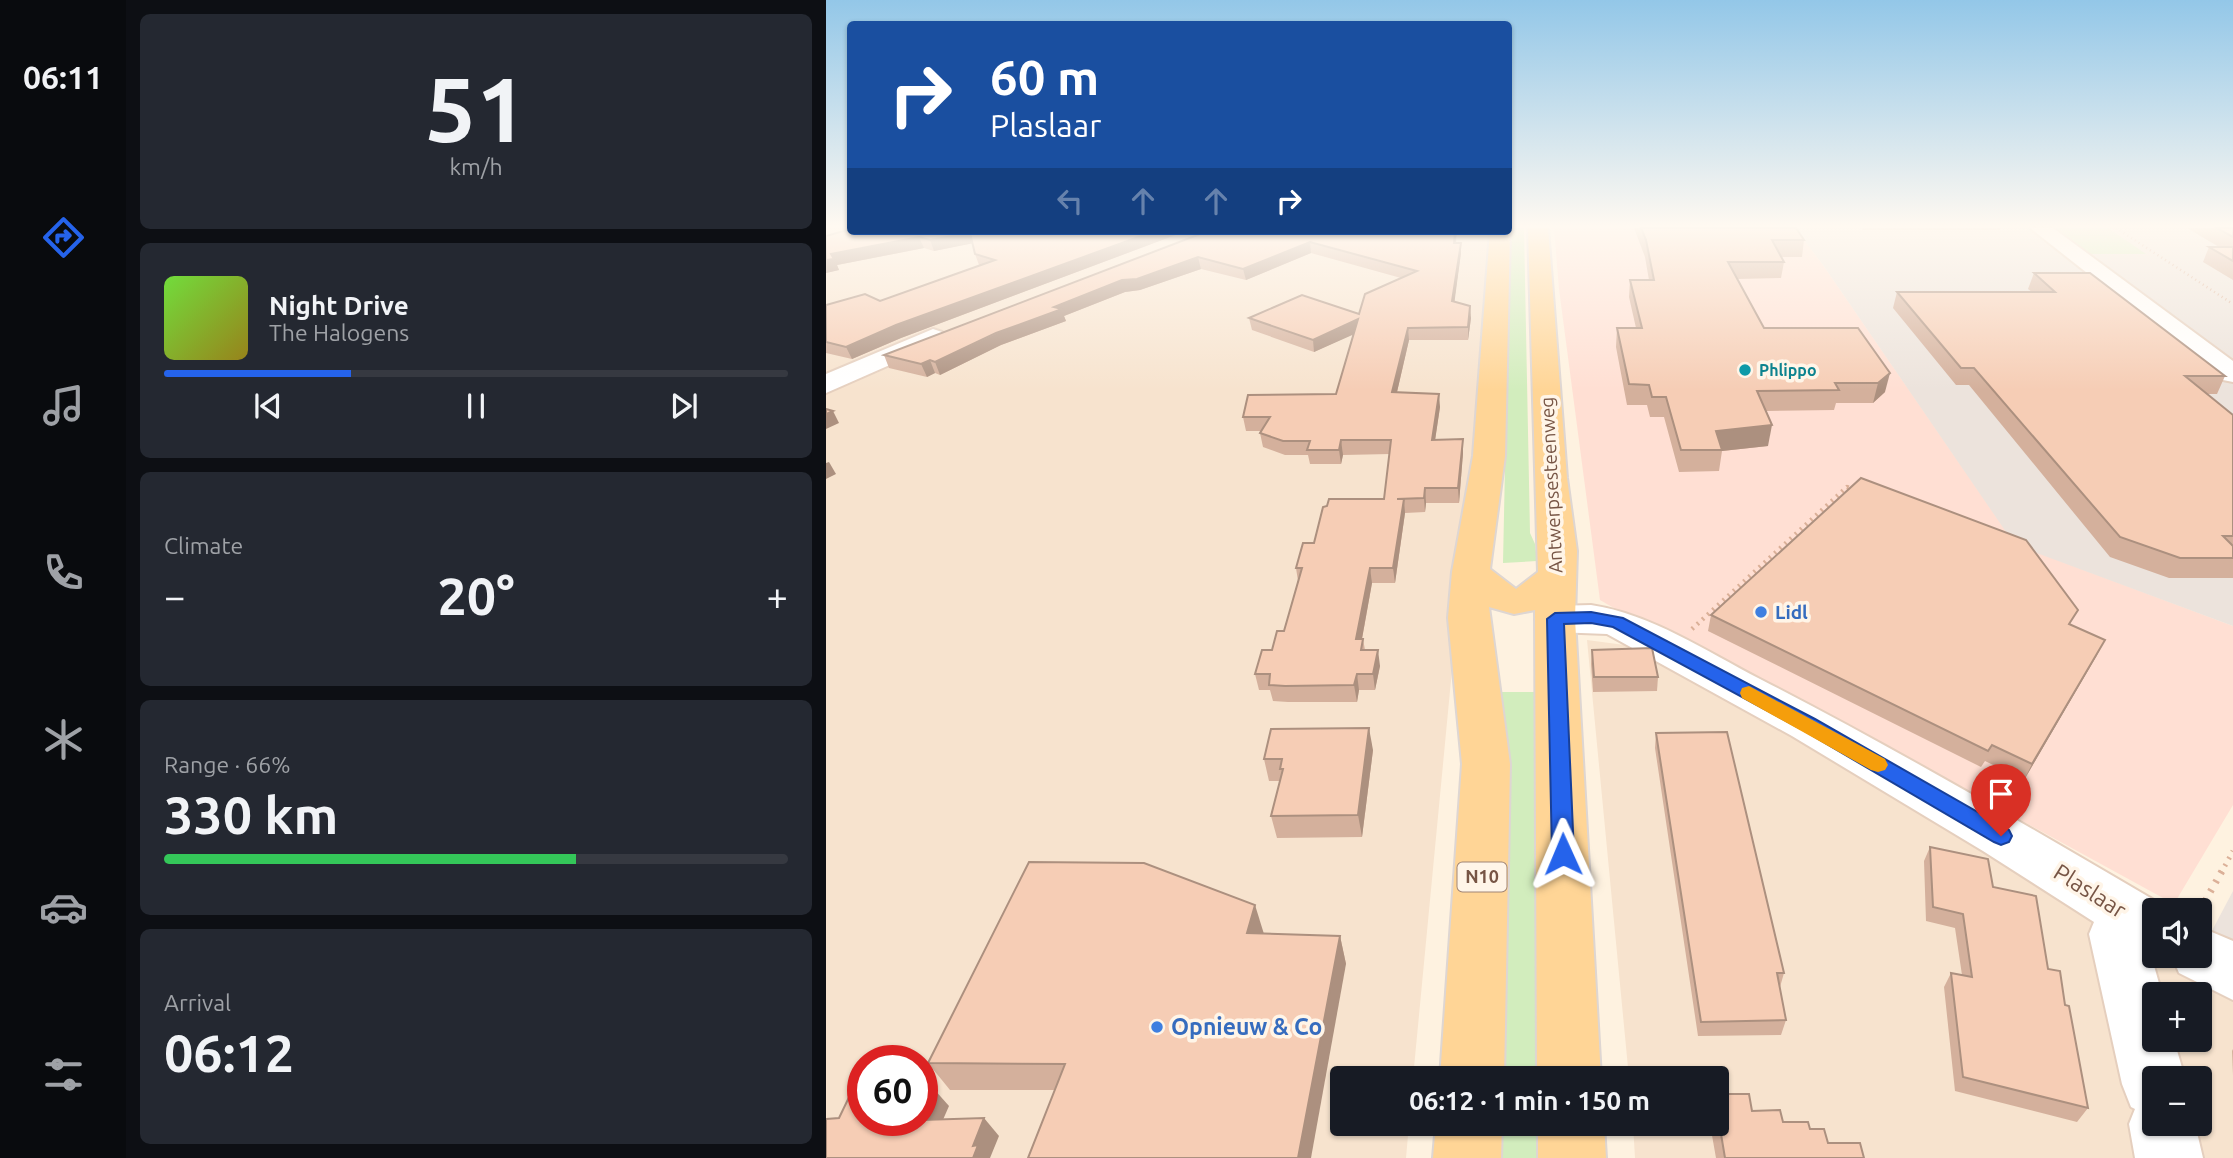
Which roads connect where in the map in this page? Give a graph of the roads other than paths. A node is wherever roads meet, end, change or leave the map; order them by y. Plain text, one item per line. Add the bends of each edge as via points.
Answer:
1 (1498, 282) edge
2 (1541, 282) edge
3 (2111, 282) edge
4 (956, 328) edge
5 (2233, 374) edge
6 (826, 384) edge
7 (1471, 572) junction
8 (1556, 596) junction
9 (2142, 923) edge
10 (2142, 928) edge
11 (2212, 961) edge
12 (2233, 972) edge
13 (1473, 1066) edge
14 (1569, 1066) edge
15 (2150, 1066) edge
16 (1468, 1136) edge
17 (1571, 1136) edge
18 (2164, 1136) edge
19 (1467, 1158) edge
20 (1572, 1158) edge
21 (2169, 1158) edge

1 - 7 main road, N10 via 1489,456
2 - 8 main road, Antwerpsesteenweg via 1558,551
3 - 5 street
4 - 6 street
7 - 8 main road via 1502,600 1517,601 1543,592
7 - 13 main road, N10 via 1468,618 1486,764
8 - 9 street, Plaslaar via 1591,618 1618,622 1808,724
8 - 14 main road, Antwerpsesteenweg
10 - 15 street, Plaslaar via 2117,934
11 - 12 street
16 - 19 main road
17 - 20 main road
18 - 21 street

